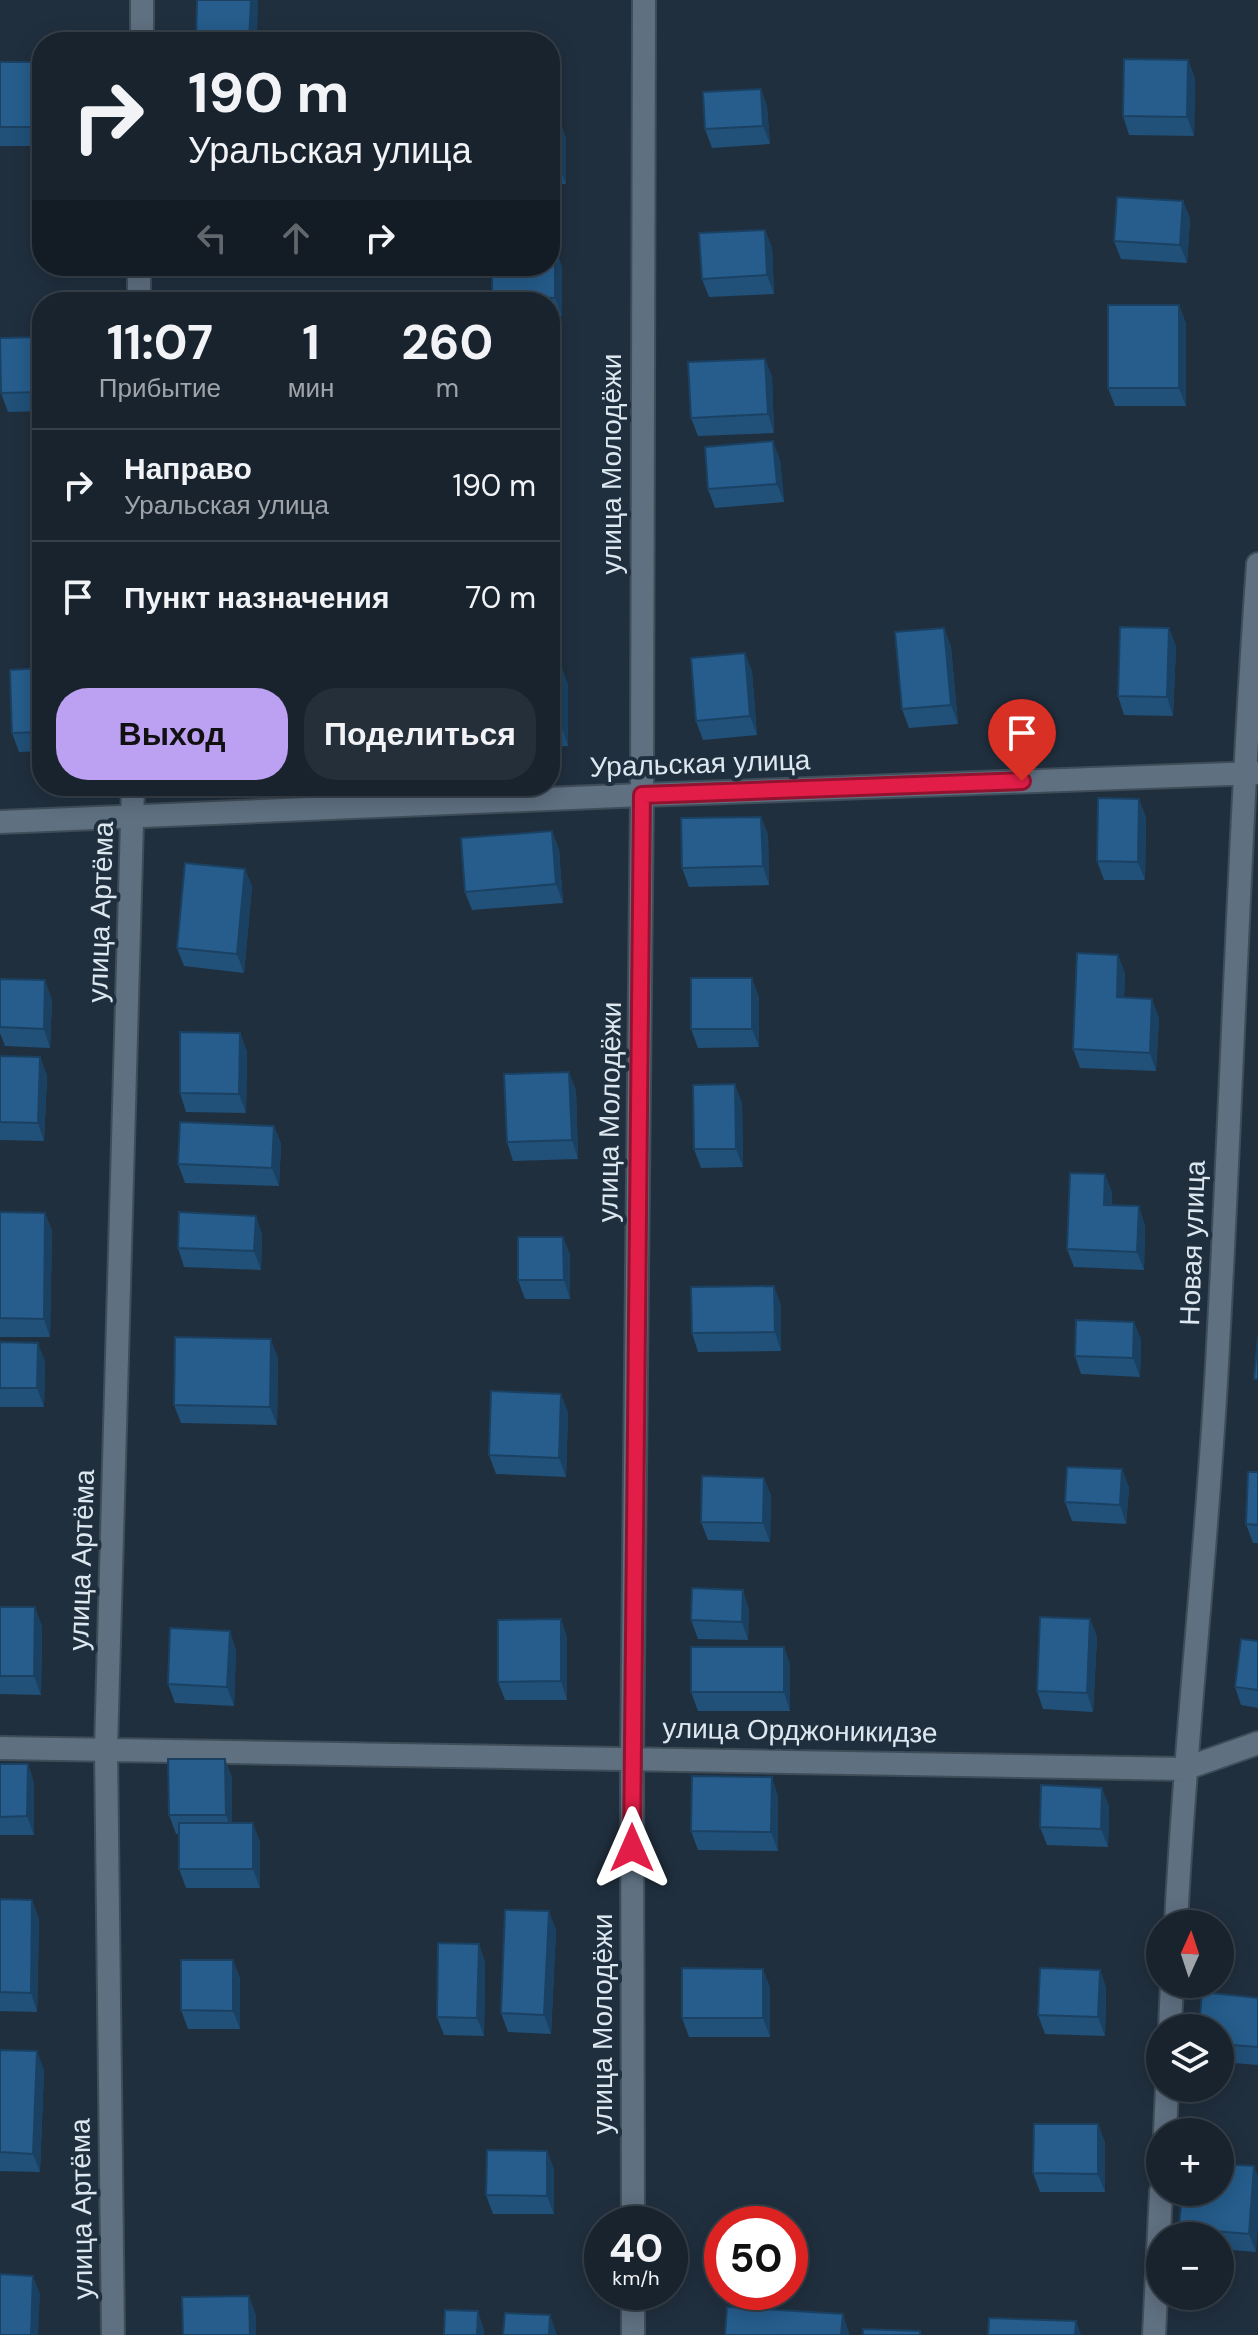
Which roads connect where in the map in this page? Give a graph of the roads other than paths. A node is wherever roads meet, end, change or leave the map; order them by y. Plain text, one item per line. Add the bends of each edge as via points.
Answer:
1 (142, 0) edge
2 (644, 0) edge
3 (142, 32) edge
4 (1258, 564) edge
5 (1250, 773) edge
6 (642, 795) junction
7 (133, 796) edge
8 (133, 817) junction
9 (0, 822) edge
10 (1258, 1743) edge
11 (0, 1748) edge
12 (106, 1748) junction
13 (632, 1757) junction
14 (1184, 1769) junction
15 (1177, 1910) edge
16 (633, 2206) edge
17 (1160, 2206) edge
18 (633, 2310) edge
19 (113, 2335) edge
20 (633, 2335) edge
21 (1154, 2335) edge

1 - 3 street
2 - 6 street, улица Молодёжи
4 - 5 street, Новая улица
5 - 6 street, Уральская улица
5 - 14 street, Новая улица via 1217,1367
6 - 8 street, Уральская улица
6 - 13 street, улица Молодёжи
7 - 8 street, улица Артёма
8 - 9 street, Уральская улица
8 - 12 street, улица Артёма
10 - 14 street, улица Орджоникидзе
11 - 12 street, улица Орджоникидзе
12 - 13 street, улица Орджоникидзе
12 - 19 street, улица Артёма
13 - 14 street, улица Орджоникидзе
13 - 16 street, улица Молодёжи
14 - 15 street, Новая улица
17 - 21 street
18 - 20 street

